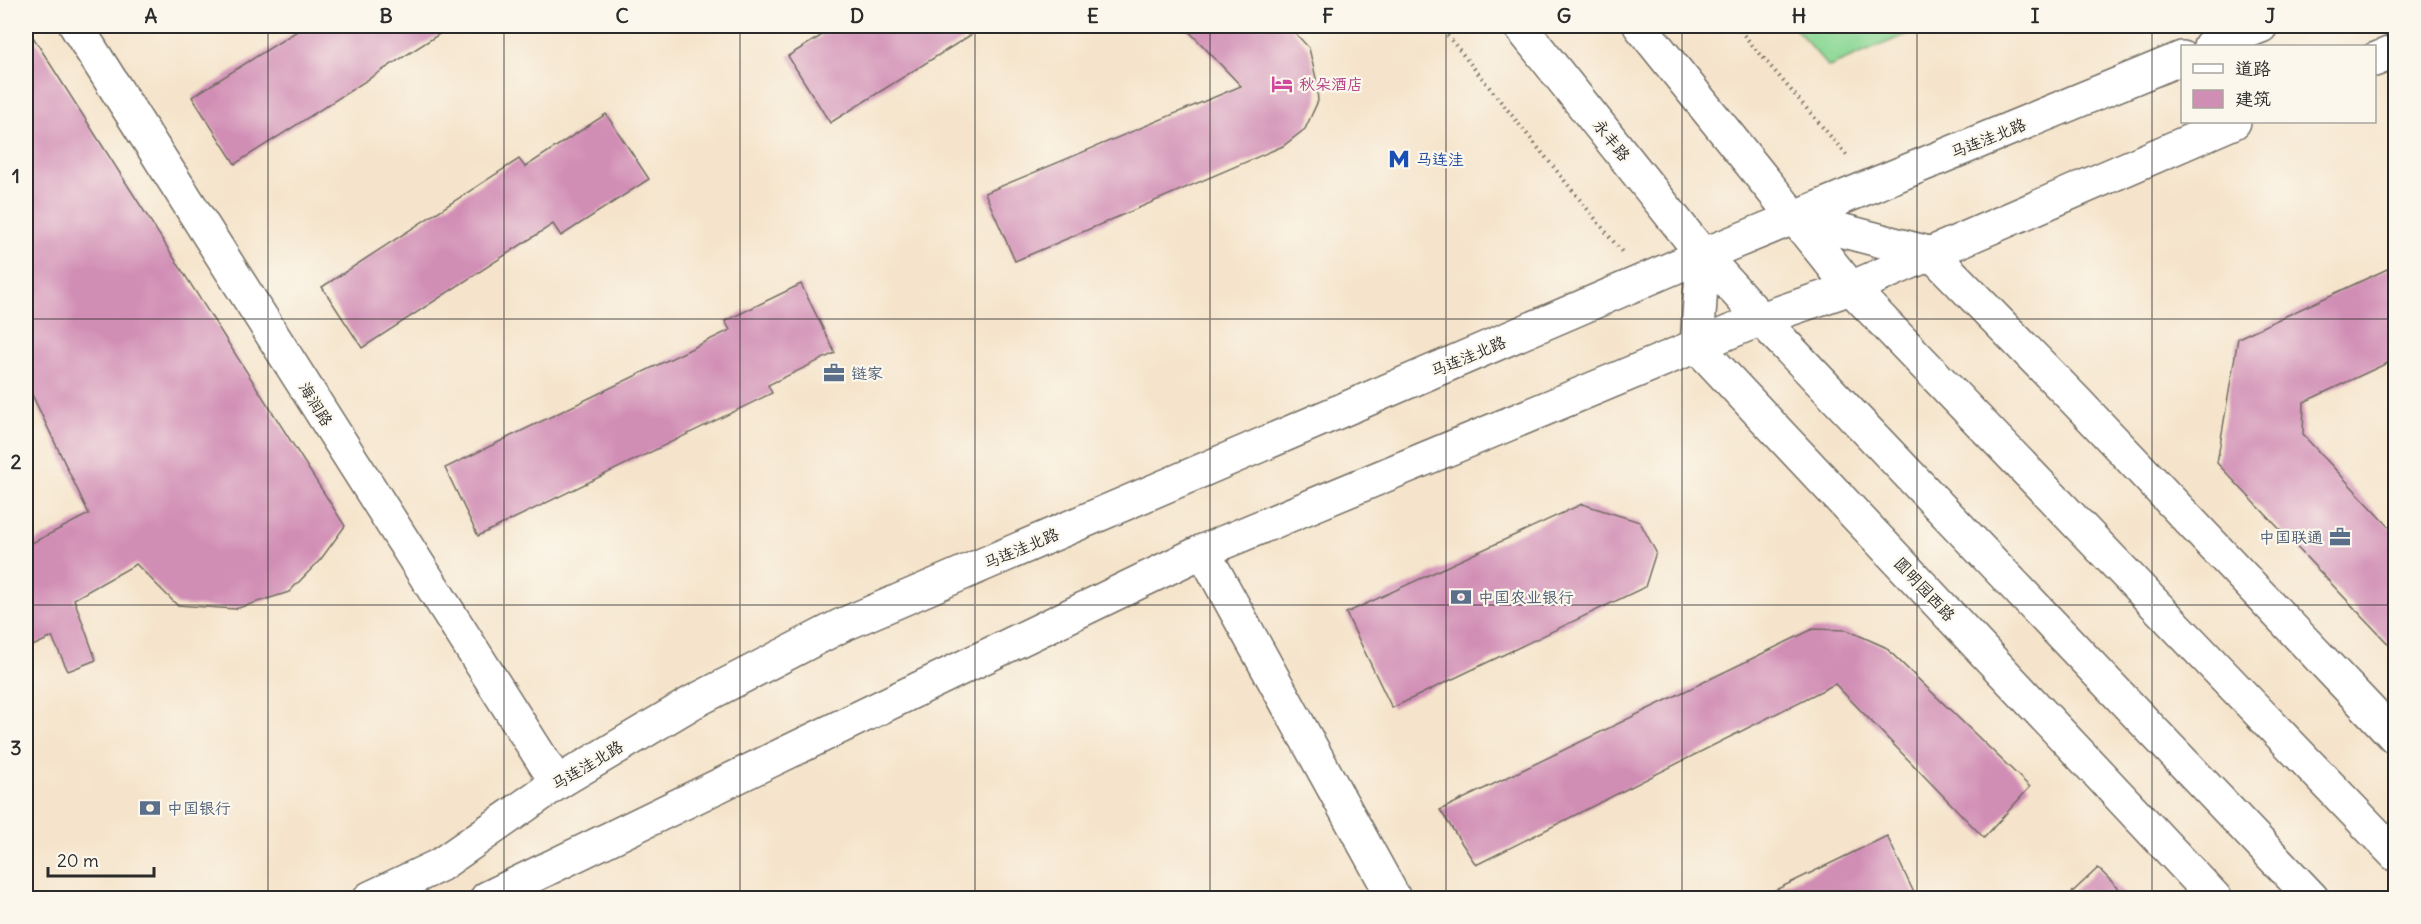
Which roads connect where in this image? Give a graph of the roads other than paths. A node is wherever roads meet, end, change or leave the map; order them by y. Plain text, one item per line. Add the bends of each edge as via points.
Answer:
1 (76, 26) edge
2 (1520, 26) edge
3 (1640, 26) edge
4 (2261, 26) edge
5 (2213, 45) edge
6 (2396, 51) edge
7 (2181, 58) edge
8 (2376, 59) edge
9 (2232, 123) edge
10 (1794, 218) junction
11 (1932, 254) junction
12 (1703, 255) junction
13 (1851, 288) junction
14 (1761, 320) junction
15 (1697, 346) junction
16 (1203, 551) junction
17 (2396, 738) edge
18 (557, 783) junction
19 (2396, 855) edge
20 (370, 898) edge
21 (487, 898) edge
22 (1394, 898) edge
23 (2215, 898) edge
24 (2312, 898) edge

1 - 18 main road, 海润路
2 - 12 main road, 永丰路
3 - 10 main road
4 - 5 main road
6 - 8 main road
7 - 10 main road, 马连洼北路
9 - 11 main road
10 - 11 main road
10 - 12 main road, 马连洼北路
10 - 13 main road
11 - 13 main road
11 - 17 main road
12 - 14 main road, 永丰路
12 - 15 main road
12 - 18 main road, 马连洼北路 via 840,626 693,702
13 - 14 main road
13 - 19 main road
14 - 15 main road
14 - 24 main road
15 - 16 main road
15 - 23 main road, 圆明园西路
16 - 21 main road
16 - 22 main road
18 - 20 main road, 马连洼北路 via 440,866

